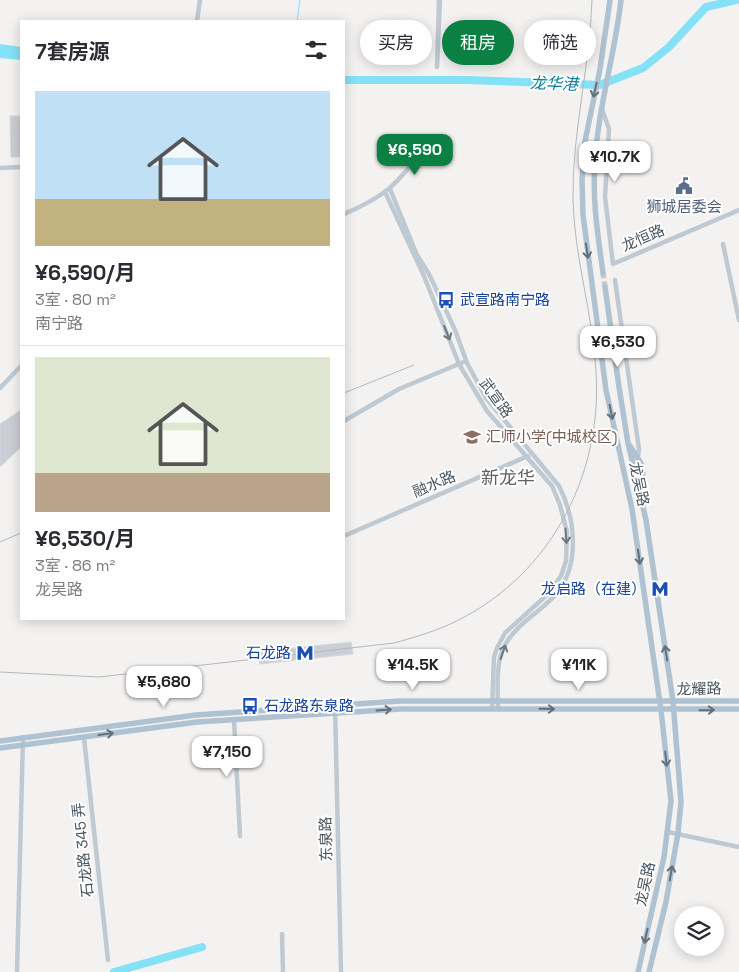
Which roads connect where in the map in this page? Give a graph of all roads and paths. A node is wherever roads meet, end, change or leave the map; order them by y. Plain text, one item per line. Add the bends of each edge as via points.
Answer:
1 (200, 0) edge
2 (439, 0) edge
3 (610, 0) edge
4 (621, 0) edge
5 (197, 20) edge
6 (602, 108) junction
7 (423, 148) dead end
8 (20, 167) edge
9 (0, 168) edge
10 (390, 189) junction
11 (385, 192) junction
12 (739, 210) edge
13 (345, 214) edge
14 (723, 244) dead end
15 (603, 273) tunnel mouth
16 (615, 280) dead end
17 (605, 287) tunnel mouth
18 (739, 320) edge
19 (466, 360) junction
20 (459, 364) junction
21 (20, 367) edge
22 (0, 388) edge
23 (345, 420) edge
24 (628, 443) junction
25 (533, 454) junction
26 (528, 456) junction
27 (638, 456) junction
28 (646, 520) junction
29 (345, 536) edge
30 (495, 700) junction
31 (739, 701) edge
32 (659, 702) junction
33 (674, 702) junction
34 (336, 705) junction
35 (495, 709) junction
36 (739, 709) edge
37 (661, 710) junction
38 (675, 710) junction
39 (336, 713) junction
40 (234, 719) junction
41 (23, 737) junction
42 (84, 738) junction
43 (0, 740) edge
44 (23, 745) junction
45 (0, 748) edge
46 (668, 832) junction
47 (678, 833) junction
48 (240, 836) dead end
49 (739, 847) edge
50 (282, 934) dead end
51 (108, 960) dead end
52 (17, 972) edge
53 (284, 972) edge
54 (341, 972) edge
55 (638, 972) edge
56 (649, 972) edge

1 - 5 street
2 - 2 street via 437,18 437,67
3 -> 32 main road, 龙吴路 via 585,141 583,215 606,390 632,509
4 - 6 main road
6 - 12 street, 龙恒路 via 609,129 605,197 613,264
6 - 15 main road via 594,197
7 - 10 street
8 - 9 street
10 - 11 street
10 - 19 street
11 - 13 street
11 -> 20 street, 武宣路 via 424,276
14 - 18 street
16 - 27 street
17 - 24 main road, 龙吴路
19 - 20 street
19 - 25 street via 486,398
20 - 23 street via 399,389
20 - 26 street, 武宣路 via 487,411
21 - 22 street
24 - 27 main road
24 - 28 main road, 龙吴路
25 - 26 street, 融水路
30 -> 25 street via 499,664 505,645 514,632 564,584 573,546 564,497
26 - 29 street, 融水路
26 -> 30 street, 武宣路 via 552,486 560,505 567,532 566,561 554,587 505,633 496,648
27 - 28 main road via 642,465
33 -> 28 main road, 龙吴路
30 - 32 main road
30 - 34 main road
30 - 35 street
31 - 33 main road, 龙耀路
32 - 33 main road, 龙耀路
32 - 37 main road, 龙吴路
33 - 38 main road, 龙吴路
34 - 39 street, 东泉路
34 - 41 main road via 196,714
35 -> 37 main road
39 -> 35 main road
38 -> 36 main road, 龙耀路
37 - 38 main road, 龙耀路
37 -> 46 main road, 龙吴路 via 671,801
38 - 47 main road, 龙吴路 via 681,802
39 - 40 main road
39 - 54 street, 东泉路
42 -> 40 main road
40 - 48 street
41 - 43 main road
41 - 44 street
42 - 44 main road
42 - 51 street, 石龙路 345 弄
44 - 45 main road
44 - 52 street
46 - 47 street
46 -> 55 main road, 龙吴路
47 - 49 street
56 -> 47 main road, 龙吴路
50 - 53 street

